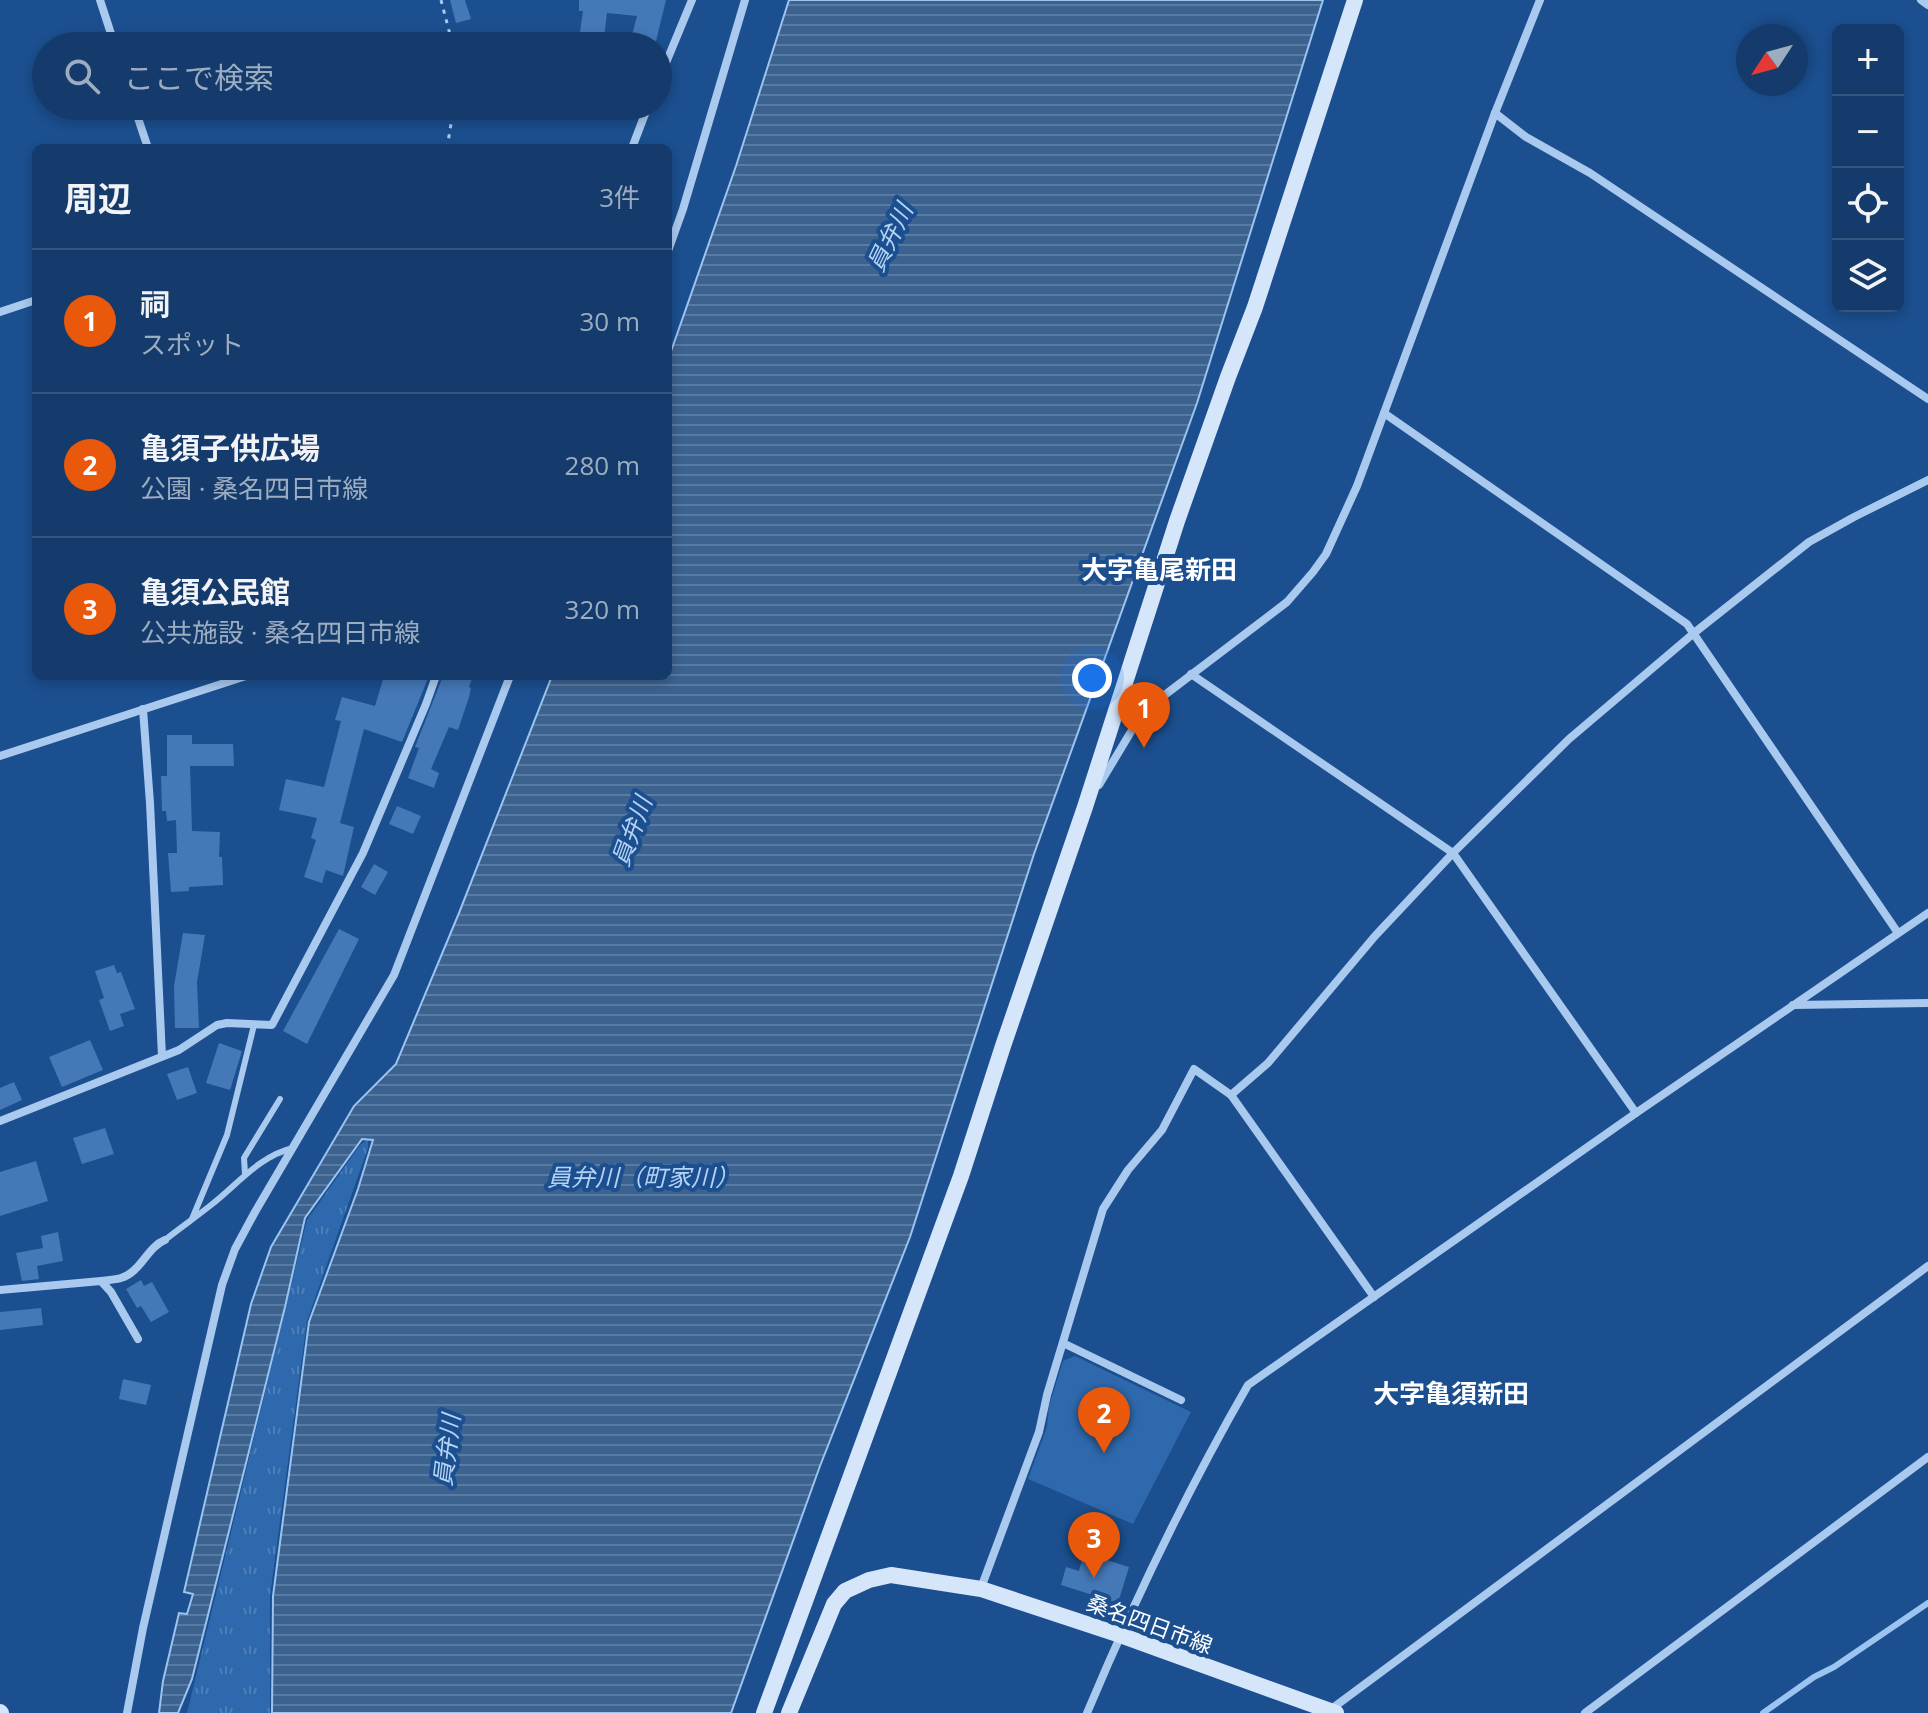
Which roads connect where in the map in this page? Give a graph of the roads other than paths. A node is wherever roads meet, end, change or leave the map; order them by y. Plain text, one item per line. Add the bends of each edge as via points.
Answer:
1 (100, 0) edge
2 (692, 0) edge
3 (745, 0) edge
4 (1355, 0) edge
5 (1540, 0) edge
6 (1921, 0) edge
7 (1928, 5) edge
8 (110, 32) edge
9 (672, 48) edge
10 (1495, 113) junction
11 (139, 120) edge
12 (643, 120) edge
13 (147, 144) edge
14 (634, 144) edge
15 (672, 240) edge
16 (32, 301) edge
17 (0, 312) edge
18 (1928, 399) edge
19 (1384, 413) junction
20 (1928, 480) edge
21 (1694, 633) junction
22 (1191, 674) junction
23 (234, 680) edge
24 (435, 680) edge
25 (508, 680) edge
26 (143, 709) junction
27 (0, 756) edge
28 (1085, 807) junction
29 (1453, 853) junction
30 (1928, 913) edge
31 (1898, 933) junction
32 (1928, 1003) edge
33 (1793, 1005) junction
34 (254, 1025) junction
35 (162, 1056) junction
36 (1231, 1095) junction
37 (280, 1099) dead end
38 (1636, 1113) junction
39 (0, 1121) edge
40 (293, 1148) junction
41 (245, 1174) junction
42 (192, 1219) junction
43 (165, 1240) joint
44 (1928, 1266) edge
45 (101, 1281) junction
46 (0, 1290) edge
47 (1374, 1297) junction
48 (138, 1339) dead end
49 (1063, 1343) junction
50 (1181, 1400) dead end
51 (1928, 1457) edge
52 (981, 1589) junction
53 (1120, 1635) junction
54 (1330, 1712) edge
55 (127, 1713) edge
56 (764, 1713) edge
57 (789, 1713) edge
58 (1087, 1713) edge
59 (1585, 1713) edge

1 - 8 street
2 - 9 street
3 - 15 street
4 - 28 street
5 - 10 street
6 - 7 street
10 - 18 street
10 - 19 street
11 - 13 street
12 - 14 street
16 - 17 street
19 - 21 street
19 - 22 street via 1357,486 1313,572 1287,602
20 - 21 street via 1809,542
21 - 29 street via 1569,739
21 - 31 street
22 - 28 street via 1147,705
22 - 29 street
23 - 26 street
24 - 34 street via 349,879 272,1025
25 - 40 street via 394,975
26 - 27 street
26 - 35 street
28 - 56 street via 961,1176
29 - 36 street via 1268,1063
29 - 38 street
30 - 31 street
31 - 33 street
32 - 33 street
33 - 38 street
34 - 35 street via 217,1025
34 - 42 lane via 227,1135
35 - 39 street
36 - 47 street
36 - 49 street via 1194,1069 1162,1130 1103,1209
37 - 41 lane via 244,1158
38 - 47 street
40 - 41 lane
40 - 55 street via 235,1249 222,1285
41 - 42 lane
42 - 43 lane
43 - 45 street via 122,1278
44 - 54 street
45 - 46 street
45 - 48 street
47 - 53 street via 1248,1385
49 - 50 street
49 - 52 street via 1039,1432
51 - 59 street
52 - 53 street, 桑名四日市線
52 - 57 street, 桑名四日市線 via 891,1575 845,1591 834,1604
53 - 54 street, 桑名四日市線
53 - 58 street

